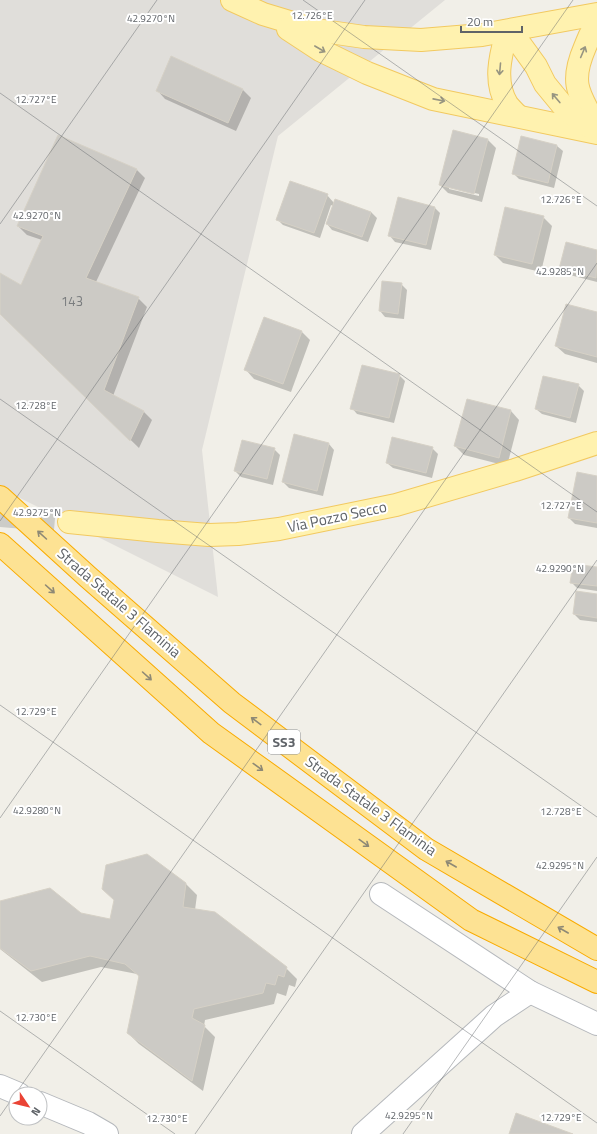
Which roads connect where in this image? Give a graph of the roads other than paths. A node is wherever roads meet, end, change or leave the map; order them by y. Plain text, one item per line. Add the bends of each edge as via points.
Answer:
1 (232, 0) edge
2 (263, 14) junction
3 (597, 14) edge
4 (597, 25) edge
5 (507, 31) junction
6 (518, 116) junction
7 (597, 127) edge
8 (597, 132) edge
9 (597, 443) edge
10 (0, 497) edge
11 (69, 522) tunnel mouth
12 (0, 544) edge
13 (381, 894) dead end
14 (597, 949) edge
15 (597, 982) edge
16 (530, 992) junction
17 (597, 1024) edge
18 (48, 1106) edge
19 (107, 1134) edge
20 (363, 1134) edge

1 - 2 main road
2 - 5 main road via 316,30 364,37 421,40
2 -> 6 main road via 320,50 367,73 433,99
3 - 5 main road
7 -> 4 main road via 579,93 577,81 579,62
5 -> 6 main road via 499,75 502,93
8 -> 5 main road via 568,112 545,84 536,66 515,37
6 - 8 main road
9 - 11 main road, Via Pozzo Secco via 396,505 279,530 209,535
14 -> 10 highway, Strada Statale 3 Flaminia / SS3 via 426,849 244,712
12 -> 15 highway, SS3 via 211,733 471,920
13 - 16 street
16 - 17 street
16 - 20 street via 494,1016
18 - 19 street

